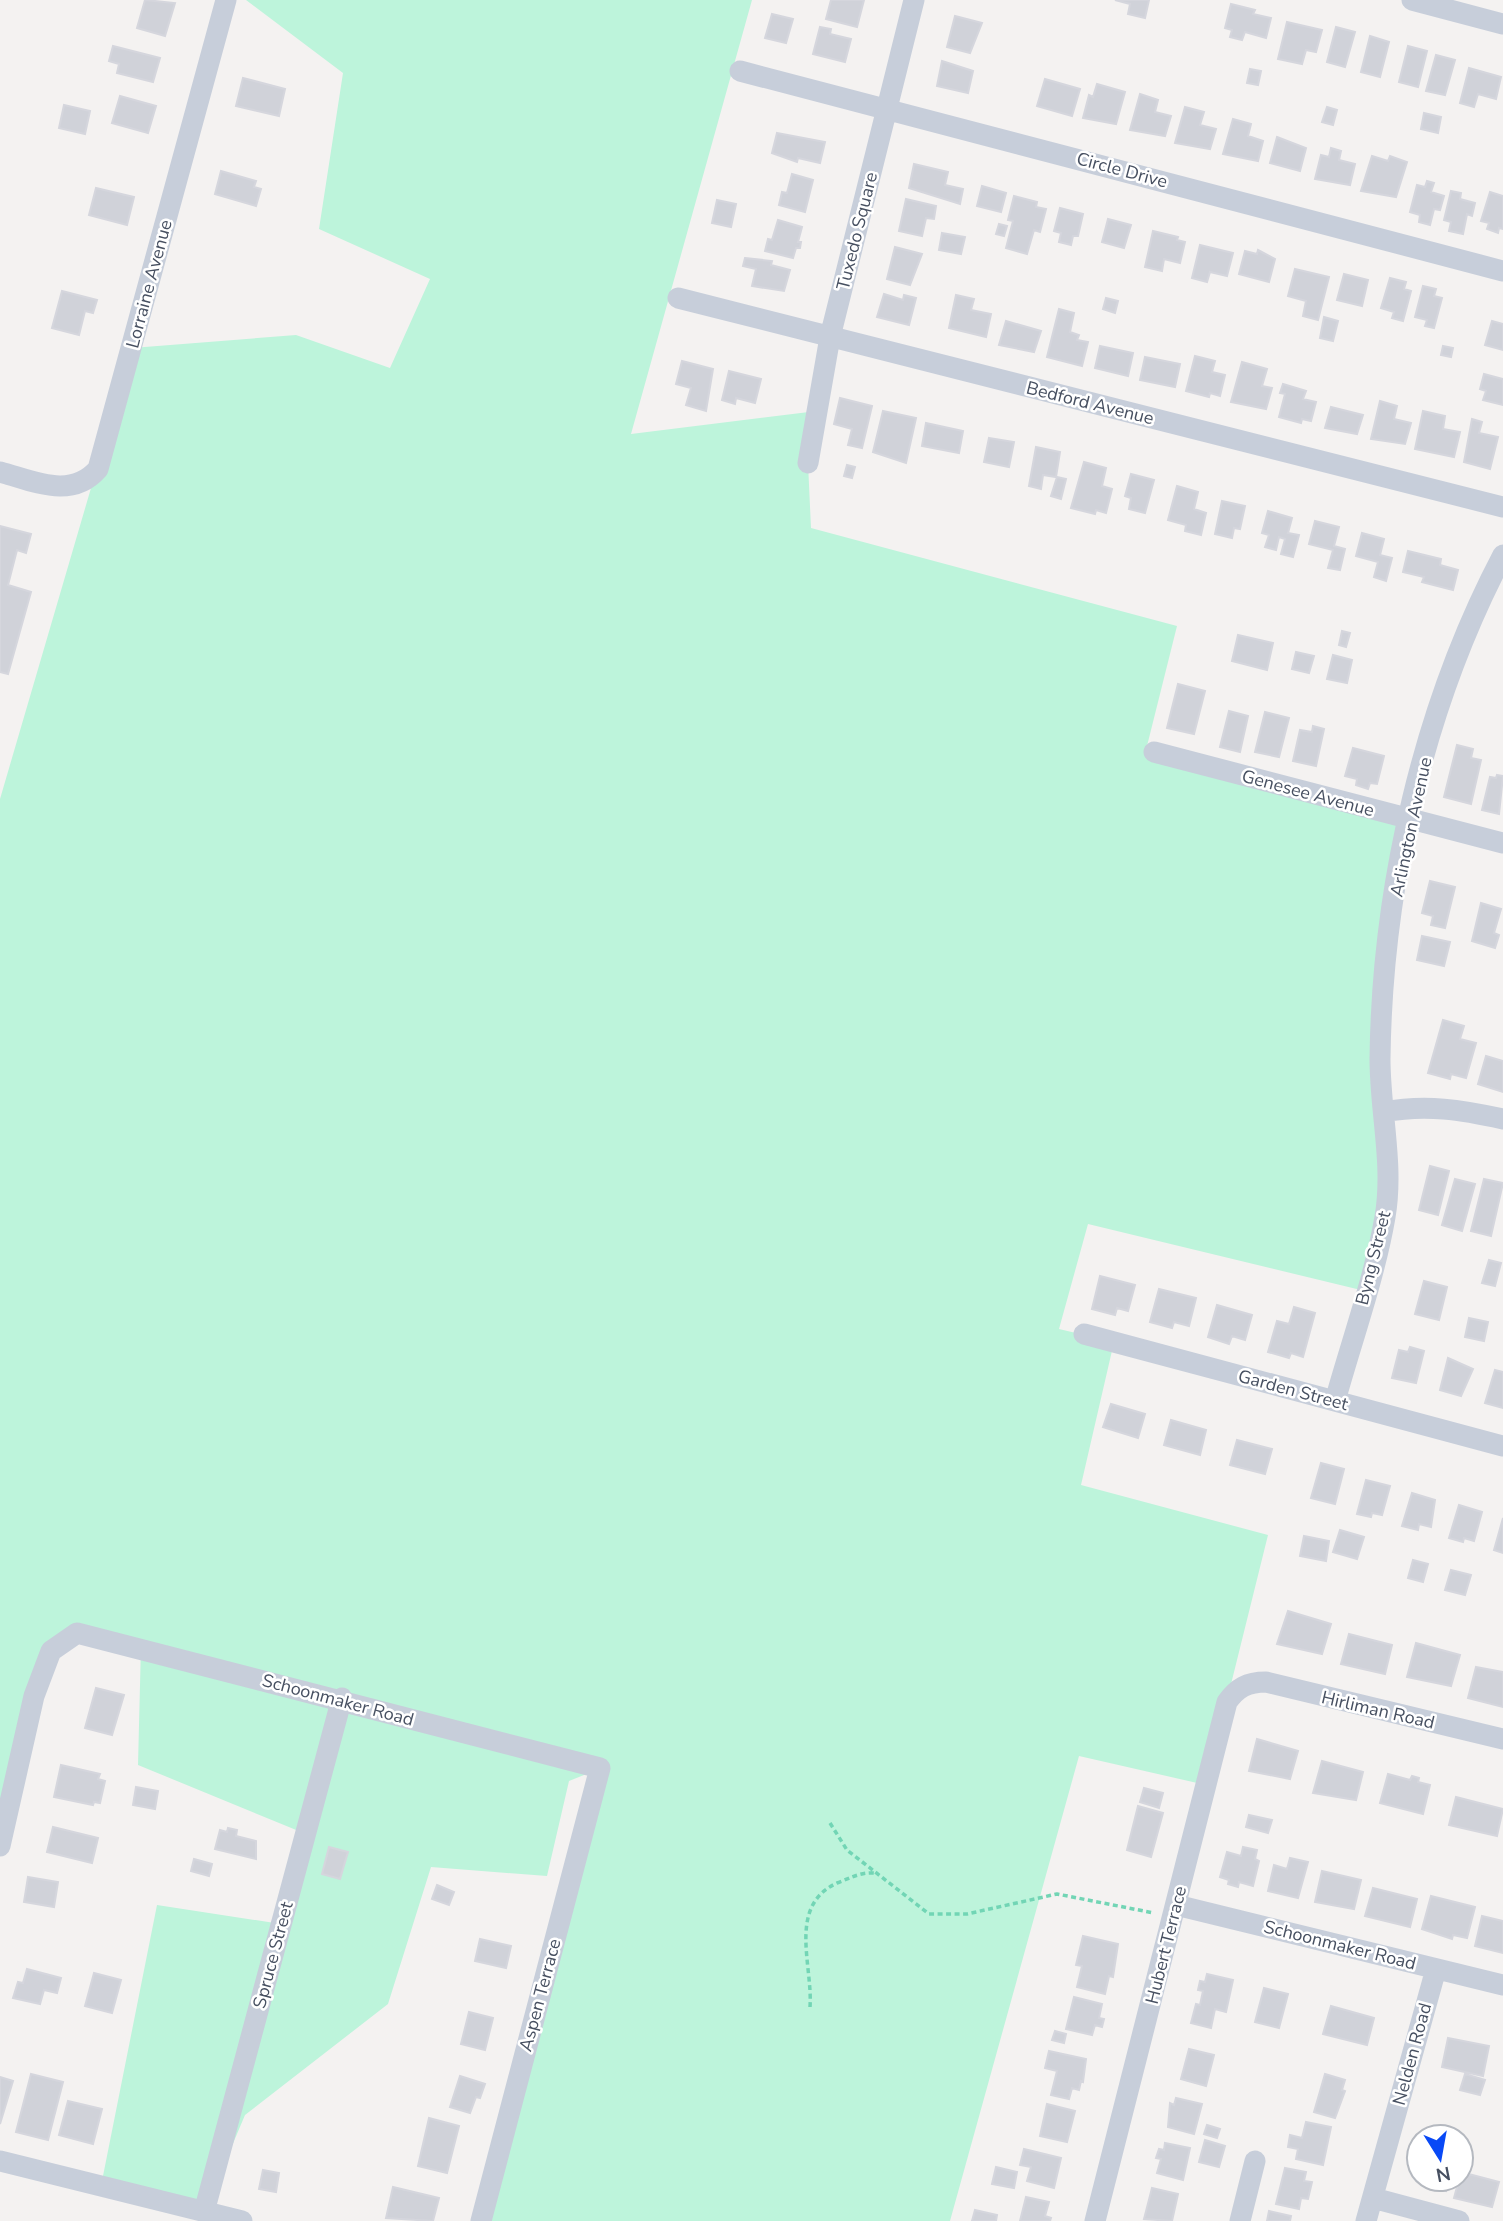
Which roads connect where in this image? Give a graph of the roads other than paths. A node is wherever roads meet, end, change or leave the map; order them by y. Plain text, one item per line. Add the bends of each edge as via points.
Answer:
1 (226, 0) edge
2 (915, 0) edge
3 (1412, 0) edge
4 (1503, 24) edge
5 (740, 71) dead end
6 (888, 108) junction
7 (1503, 271) edge
8 (678, 298) dead end
9 (830, 337) junction
10 (808, 463) dead end
11 (2, 472) edge
12 (1503, 508) edge
13 (1503, 555) edge
14 (1154, 752) dead end
15 (1409, 819) junction
16 (1503, 843) edge
17 (1384, 1112) junction
18 (1503, 1119) edge
19 (1084, 1334) dead end
20 (1335, 1401) junction
21 (1503, 1446) edge
22 (1252, 1682) joint
23 (342, 1700) junction
24 (1503, 1739) edge
25 (600, 1768) joint
26 (0, 1846) edge
27 (1175, 1911) junction
28 (1436, 1969) junction
29 (1503, 1985) edge
30 (0, 2161) edge
31 (1255, 2161) dead end
32 (1373, 2198) junction
33 (204, 2212) junction
34 (242, 2221) edge
35 (481, 2221) edge
36 (1095, 2221) edge
37 (1240, 2221) edge
38 (1366, 2221) edge
39 (1459, 2221) edge

1 - 11 street, Lorraine Avenue via 101,462 89,479 64,488
2 - 6 street, Tuxedo Square
3 - 4 street
5 - 6 street, Circle Drive
6 - 7 street, Circle Drive
6 - 9 street, Tuxedo Square
8 - 9 street, Bedford Avenue
9 - 10 street, Tuxedo Square
9 - 12 street, Bedford Avenue
13 - 15 street, Arlington Avenue via 1475,609 1451,672
14 - 15 street, Genesee Avenue
15 - 16 street, Genesee Avenue
15 - 17 street, Arlington Avenue via 1385,979 1380,1061
17 - 18 street via 1415,1106
17 - 20 street, Byng Street via 1385,1218
19 - 20 street, Garden Street
20 - 21 street, Garden Street
22 - 24 street, Hirliman Road
22 - 27 street, Hubert Terrace via 1236,1690 1227,1702
23 - 25 street, Schoonmaker Road
23 - 26 street, Schoonmaker Road via 77,1633 51,1651 34,1696
23 - 33 street, Spruce Street
25 - 35 street, Aspen Terrace
27 - 28 street, Schoonmaker Road
27 - 36 street, Hubert Terrace
28 - 29 street, Schoonmaker Road
28 - 32 street, Nelden Road
30 - 33 street
31 - 37 street
32 - 38 street, Nelden Road
32 - 39 street
33 - 34 street

